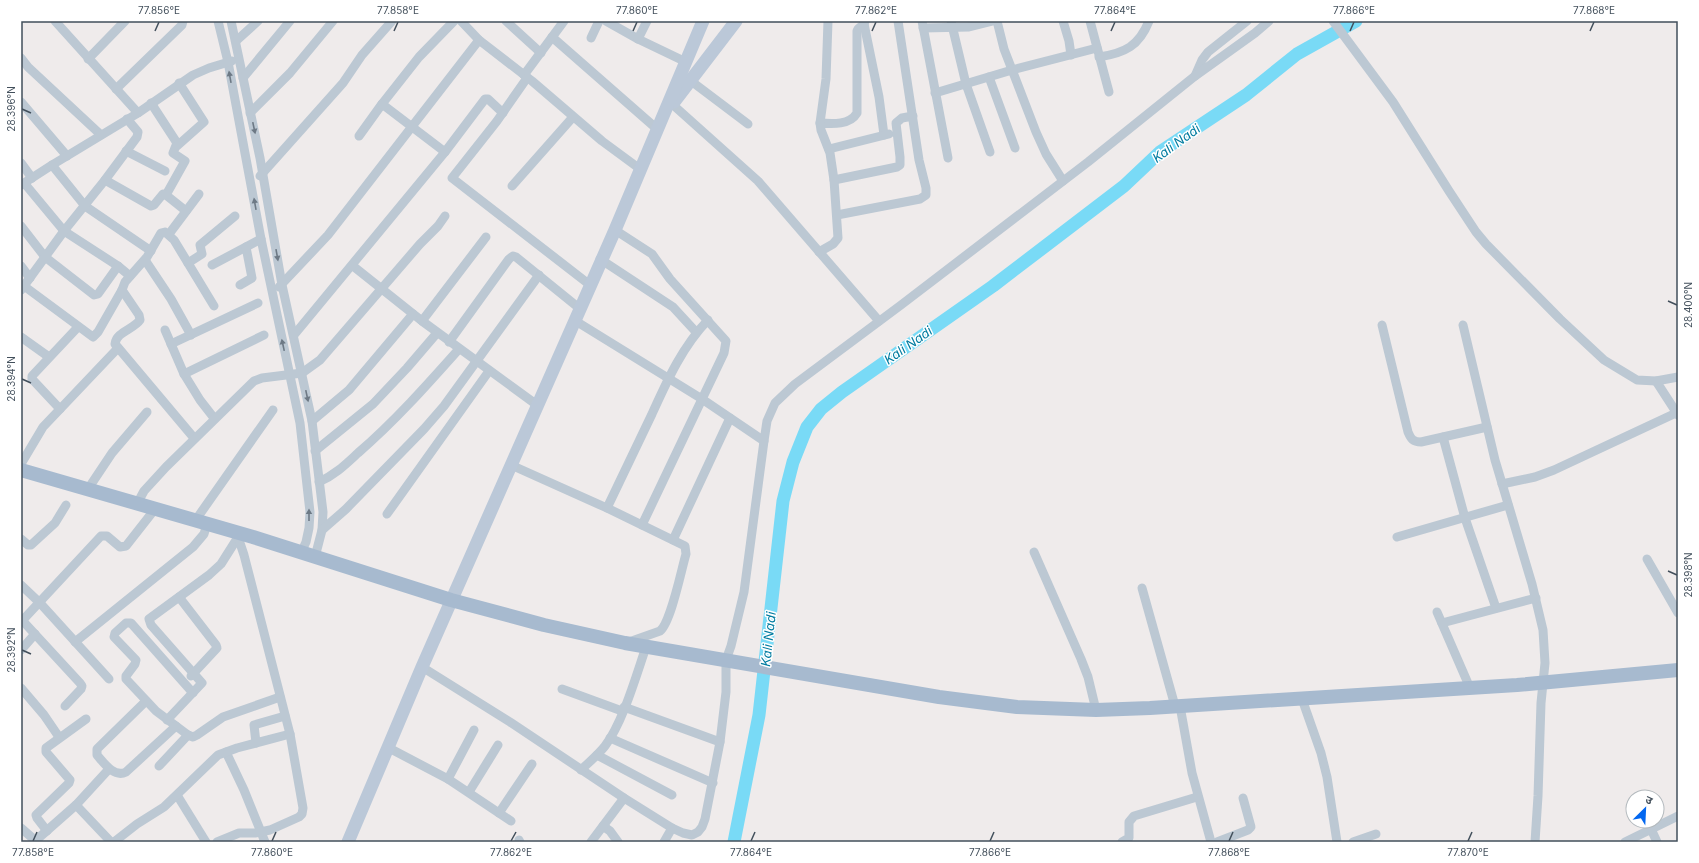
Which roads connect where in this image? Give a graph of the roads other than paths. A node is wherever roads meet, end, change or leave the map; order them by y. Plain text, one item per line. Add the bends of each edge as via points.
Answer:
1 (55, 21) edge
2 (125, 21) edge
3 (183, 21) edge
4 (218, 21) edge
5 (231, 21) edge
6 (258, 21) edge
7 (290, 21) edge
8 (333, 21) edge
9 (392, 21) edge
10 (454, 21) edge
11 (462, 21) edge
12 (506, 21) edge
13 (599, 21) edge
14 (606, 21) edge
15 (647, 21) edge
16 (703, 21) edge
17 (736, 21) edge
18 (828, 21) edge
19 (898, 21) edge
20 (993, 21) edge
21 (997, 21) edge
22 (1063, 21) edge
23 (1090, 21) edge
24 (1150, 21) edge
25 (1269, 21) edge
26 (1333, 21) edge
27 (560, 22) edge
28 (1244, 22) edge
29 (865, 23) edge
30 (923, 24) edge
31 (952, 24) edge
32 (552, 37) junction
33 (591, 38) dead end
34 (638, 39) junction
35 (479, 40) junction
36 (236, 41) junction
37 (1098, 52) junction
38 (541, 53) junction
39 (1071, 55) junction
40 (21, 58) edge
41 (88, 59) junction
42 (240, 59) junction
43 (686, 62) junction
44 (222, 64) junction
45 (1012, 70) junction
46 (525, 76) junction
47 (1195, 76) junction
48 (989, 77) junction
49 (243, 78) junction
50 (691, 81) junction
51 (180, 84) junction
52 (966, 84) junction
53 (116, 88) junction
54 (1109, 92) dead end
55 (935, 93) junction
56 (21, 102) edge
57 (151, 103) junction
58 (382, 104) junction
59 (668, 109) junction
60 (138, 113) junction
61 (250, 113) junction
62 (503, 113) junction
63 (913, 116) junction
64 (573, 117) junction
65 (127, 119) junction
66 (820, 123) junction
67 (748, 124) dead end
68 (412, 126) junction
69 (657, 129) junction
70 (896, 132) junction
71 (101, 135) junction
72 (884, 135) junction
73 (359, 136) dead end
74 (177, 146) junction
75 (1016, 148) dead end
76 (828, 149) junction
77 (126, 151) junction
78 (445, 152) junction
79 (990, 152) dead end
80 (67, 156) junction
81 (948, 158) dead end
82 (21, 163) edge
83 (52, 165) junction
84 (640, 169) junction
85 (165, 171) dead end
86 (263, 174) junction
87 (105, 180) junction
88 (834, 180) junction
89 (1063, 181) junction
90 (26, 182) edge
91 (251, 184) junction
92 (512, 186) dead end
93 (199, 194) dead end
94 (166, 195) junction
95 (84, 206) junction
96 (186, 211) junction
97 (235, 216) dead end
98 (445, 216) dead end
99 (837, 216) junction
100 (21, 226) edge
101 (614, 230) junction
102 (64, 232) junction
103 (169, 234) junction
104 (486, 237) dead end
105 (261, 239) junction
106 (249, 245) junction
107 (151, 251) junction
108 (819, 252) junction
109 (45, 257) junction
110 (600, 259) junction
111 (145, 260) junction
112 (188, 263) junction
113 (212, 265) dead end
114 (21, 266) edge
115 (118, 266) junction
116 (353, 266) junction
117 (130, 276) junction
118 (539, 276) junction
119 (30, 278) junction
120 (240, 285) dead end
121 (282, 285) junction
122 (590, 285) junction
123 (23, 288) edge
124 (381, 289) junction
125 (122, 290) junction
126 (272, 292) junction
127 (258, 303) dead end
128 (214, 306) dead end
129 (579, 308) junction
130 (413, 314) junction
131 (574, 320) junction
132 (708, 320) junction
133 (422, 321) junction
134 (879, 321) junction
135 (1382, 325) dead end
136 (1463, 325) dead end
137 (78, 327) junction
138 (165, 330) dead end
139 (696, 332) junction
140 (437, 333) junction
141 (190, 335) junction
142 (264, 335) dead end
143 (294, 336) junction
144 (21, 337) edge
145 (449, 342) junction
146 (171, 344) junction
147 (118, 348) junction
148 (459, 349) junction
149 (49, 357) junction
150 (476, 361) junction
151 (489, 371) junction
152 (302, 373) junction
153 (184, 374) junction
154 (290, 375) junction
155 (1678, 377) edge
156 (669, 378) junction
157 (1656, 381) junction
158 (702, 399) junction
159 (537, 405) junction
160 (60, 409) junction
161 (273, 410) dead end
162 (147, 412) dead end
163 (1677, 414) edge
164 (214, 418) junction
165 (730, 418) junction
166 (312, 421) junction
167 (1487, 426) junction
168 (1443, 437) junction
169 (194, 438) junction
170 (764, 441) junction
171 (316, 451) junction
172 (21, 464) edge
173 (511, 465) junction
174 (21, 470) edge
175 (319, 482) junction
176 (1502, 484) junction
177 (88, 489) junction
178 (136, 504) junction
179 (66, 505) dead end
180 (1508, 505) junction
181 (607, 508) junction
182 (155, 509) junction
183 (387, 514) dead end
184 (1465, 518) junction
185 (201, 522) junction
186 (642, 525) junction
187 (322, 530) junction
188 (239, 535) junction
189 (1397, 537) dead end
190 (21, 539) edge
191 (672, 540) junction
192 (1034, 552) dead end
193 (301, 553) junction
194 (315, 557) junction
195 (1647, 558) dead end
196 (21, 585) edge
197 (1142, 588) dead end
198 (179, 596) junction
199 (1536, 598) junction
200 (451, 600) junction
201 (40, 603) junction
202 (1496, 608) junction
203 (1438, 612) dead end
204 (1678, 613) edge
205 (22, 620) edge
206 (1442, 623) junction
207 (35, 634) junction
208 (76, 642) junction
209 (626, 643) junction
210 (646, 647) junction
211 (21, 650) edge
212 (731, 661) junction
213 (422, 667) junction
214 (1678, 670) edge
215 (194, 673) junction
216 (109, 679) dead end
217 (184, 682) junction
218 (1543, 683) junction
219 (21, 688) edge
220 (562, 688) dead end
221 (1470, 688) junction
222 (193, 693) junction
223 (280, 697) junction
224 (1302, 699) junction
225 (146, 701) junction
226 (65, 706) dead end
227 (1178, 706) junction
228 (623, 709) junction
229 (1096, 710) junction
230 (285, 716) junction
231 (86, 719) dead end
232 (167, 720) junction
233 (176, 726) junction
234 (474, 730) dead end
235 (290, 734) junction
236 (188, 735) junction
237 (59, 737) junction
238 (610, 738) junction
239 (256, 742) junction
240 (720, 742) junction
241 (498, 745) dead end
242 (389, 748) junction
243 (226, 752) junction
244 (597, 756) junction
245 (532, 764) dead end
246 (159, 766) dead end
247 (109, 769) junction
248 (581, 770) junction
249 (448, 779) junction
250 (713, 783) junction
251 (469, 792) junction
252 (672, 794) dead end
253 (177, 795) junction
254 (1197, 797) junction
255 (624, 798) junction
256 (1242, 798) dead end
257 (76, 805) junction
258 (499, 813) junction
259 (1678, 816) edge
260 (511, 821) dead end
261 (1665, 822) edge
262 (603, 826) junction
263 (21, 828) edge
264 (672, 828) junction
265 (1651, 829) joint
266 (47, 831) junction
267 (262, 833) junction
268 (1376, 834) dead end
269 (125, 838) edge
270 (666, 840) edge
271 (36, 841) edge
272 (111, 842) edge
273 (114, 842) edge
274 (206, 842) edge
275 (217, 842) edge
276 (265, 842) edge
277 (348, 842) edge
278 (592, 842) edge
279 (618, 842) edge
280 (1122, 842) edge
281 (1211, 842) edge
282 (1217, 842) edge
283 (1337, 842) edge
284 (1353, 842) edge
285 (1535, 842) edge
286 (1625, 842) edge
287 (1657, 842) edge

1 - 41 street
2 - 41 street
3 - 53 street via 182,25
4 - 44 street
5 - 36 street
6 - 36 street
7 - 49 street
8 - 61 street via 290,73
9 - 86 street via 362,55 343,83
10 - 58 street via 419,57
11 - 35 street
12 - 38 street
13 - 33 street
14 - 34 street
15 - 34 street
16 - 43 street
17 - 50 street
18 - 66 street via 826,79
19 - 63 street
20 - 31 street via 969,27
21 - 45 street
22 - 39 street
23 - 37 street
24 - 37 street via 1137,42 1124,51
25 - 47 street
26 - 157 street via 1393,102 1448,191 1481,238 1568,328 1604,360 1637,380
27 - 32 street
28 - 47 street via 1208,52
29 - 66 street via 857,31 857,113 852,120 846,122
29 - 72 street
30 - 31 street
30 - 55 street
31 - 52 street
32 - 38 street
32 - 69 street
34 - 43 street
35 - 46 street
35 - 68 street
36 - 42 street
37 - 39 street
37 - 54 street
38 - 46 street
39 - 45 street
40 - 71 street
41 - 53 street
42 - 44 street
42 - 49 street
43 - 59 street
44 - 51 street via 193,75
91 -> 44 street
45 - 48 street
45 - 89 street via 1046,154
46 - 62 street
46 - 64 street
47 - 89 street
48 - 52 street
48 - 75 street
49 - 61 street
50 - 59 street
50 - 67 street
51 - 57 street
51 - 74 street via 204,122
52 - 55 street
52 - 79 street
53 - 60 street
55 - 81 street
56 - 80 street
57 - 60 street
57 - 74 street
58 - 68 street
58 - 73 street
59 - 69 street
59 - 108 street via 758,181
60 - 65 street
61 -> 86 street
62 - 78 street via 485,99
62 - 122 street via 452,178
63 - 70 street via 898,120
63 - 99 street via 926,196
64 - 84 street
64 - 92 street
65 - 71 street
65 - 77 street via 138,134
66 - 76 street
68 - 78 street
68 - 121 street via 328,235
69 - 84 street
70 - 72 street
70 - 88 street via 900,165
71 - 80 street
72 - 76 street
74 - 94 street via 173,153 185,162
76 - 88 street
77 - 85 street
77 - 87 street
78 - 116 street
80 - 83 street
82 - 90 street
83 - 90 street
83 - 95 street
84 - 101 street
86 - 91 street
86 -> 121 street
87 - 94 street via 151,206 163,194
87 - 95 street
88 - 99 street
89 - 134 street
90 - 102 street
105 -> 91 street
93 - 96 street
94 - 96 street
95 - 102 street
95 - 107 street
96 - 103 street
97 - 112 street via 200,245 202,254
98 - 124 street
99 - 108 street via 837,241
100 - 109 street
101 - 110 street
101 - 132 street via 652,254 670,279
102 - 109 street
102 - 115 street
103 - 107 street via 161,234
103 - 112 street
104 - 133 street
105 - 106 street
105 - 126 street
106 - 113 street
106 - 120 street via 252,278
107 - 111 street
108 - 134 street
109 - 115 street via 95,296
109 - 119 street
110 - 122 street
110 - 139 street via 673,307
111 - 117 street
111 - 141 street via 171,298
112 - 128 street
114 - 119 street
115 - 117 street
116 - 124 street
116 - 143 street
117 - 125 street
118 - 129 street
118 - 145 street via 516,257 510,257
118 - 150 street
119 - 123 street
121 - 126 street
121 - 143 street
122 - 129 street
123 - 137 street
124 - 130 street
124 - 152 street via 328,352
125 - 137 street via 96,336 91,336
125 - 147 street via 140,320 116,339 115,344
154 -> 126 street
127 - 141 street
129 - 131 street
130 - 133 street
130 - 166 street via 349,390
131 - 156 street
131 - 159 street
132 - 139 street
132 - 158 street via 726,341 726,347
133 - 140 street
134 - 170 street via 780,396 767,421
135 - 168 street via 1408,432 1416,442
136 - 167 street
137 - 149 street
138 - 146 street
139 - 156 street
140 - 145 street
140 - 171 street via 373,404
141 - 146 street
142 - 153 street
143 - 152 street
144 - 149 street
145 - 148 street
146 - 153 street
147 - 160 street
147 - 169 street
148 - 150 street
148 - 175 street via 372,440 337,472
149 - 160 street via 33,374 32,380
150 - 151 street
150 - 187 street via 448,401 424,428 346,509
151 - 159 street
151 - 183 street
152 - 154 street
152 -> 166 street
153 - 164 street via 191,388
154 - 164 street via 254,381
193 -> 154 street via 306,542 310,512 300,423
155 - 157 street
156 - 158 street
156 - 181 street
157 - 163 street
158 - 165 street
158 - 186 street
159 - 173 street
160 - 172 street via 43,427
161 - 185 street
162 - 177 street via 112,453
163 - 176 street via 1554,470
164 - 169 street
165 - 170 street
165 - 191 street
166 - 171 street
167 - 168 street
167 - 176 street
168 - 184 street
169 - 178 street via 154,479
170 - 212 street via 744,592 731,646
171 - 175 street
173 - 181 street
173 - 200 street
174 - 177 main road
175 - 187 street via 323,512
176 - 180 street
177 - 178 main road
178 - 182 main road
179 - 190 street via 55,523 31,545
180 - 184 street
180 - 199 street
181 - 186 street
182 - 185 main road
182 - 201 street via 126,546 120,546 107,536 101,536
184 - 189 street
184 - 202 street
185 - 188 main road
185 - 208 street via 204,534 193,547
186 - 191 street
187 - 194 street
188 - 193 main road
188 - 198 street via 221,564
188 - 223 street
191 - 209 street via 685,546 686,550 667,622 660,631
192 - 229 street via 1081,659
193 - 194 main road
194 - 200 main road
195 - 204 street
196 - 201 street
197 - 227 street
198 - 215 street via 217,648
198 - 215 street via 151,617 149,622
199 - 202 street
199 - 218 street via 1543,636
200 - 209 main road via 544,625
200 - 213 street
201 - 205 street
201 - 208 street
202 - 206 street
203 - 206 street
205 - 207 street
206 - 221 street
207 - 211 street
207 - 226 street via 82,686
208 - 216 street
209 - 210 main road
210 - 212 main road
210 - 228 street
212 - 229 main road via 939,697 1017,707
212 - 240 street
213 - 242 street
213 - 248 street
214 - 218 main road
215 - 217 street
215 - 222 street via 202,683
217 - 222 street
217 - 225 street via 131,623 126,623 114,636 136,660 126,679
218 - 221 main road
218 - 285 street
219 - 237 street
220 - 228 street
221 - 224 main road
222 - 232 street
223 - 230 street
223 - 236 street via 223,717 197,736
224 - 227 main road
224 - 283 street via 1327,777
225 - 232 street
225 - 247 street via 97,749 97,755
227 - 229 main road
227 - 254 street
228 - 238 street
228 - 240 street
230 - 235 street
230 - 239 street via 254,725
231 - 237 street
232 - 233 street
233 - 236 street
233 - 247 street via 126,772 121,774
234 - 249 street
235 - 239 street
235 - 267 street via 302,814
236 - 246 street
237 - 266 street via 46,750 70,780 36,815
238 - 244 street
238 - 250 street
239 - 243 street
240 - 250 street
241 - 251 street
242 - 249 street
242 - 277 street
243 - 253 street via 209,762
243 - 267 street
244 - 248 street
244 - 252 street
245 - 258 street
247 - 257 street
248 - 255 street
249 - 251 street
250 - 264 street via 705,819 698,832 692,835
251 - 258 street
253 - 269 street
253 - 274 street
254 - 280 street via 1134,816 1129,822 1129,838
254 - 281 street
255 - 262 street
255 - 264 street
256 - 282 street via 1251,827
257 - 266 street
257 - 272 street
258 - 260 street
259 - 261 street
262 - 278 street
262 - 279 street via 610,830
263 - 271 street
264 - 270 street
265 - 286 street
265 - 287 street
266 - 271 street
267 - 275 street via 239,833
267 - 276 street
268 - 284 street
269 - 273 street

